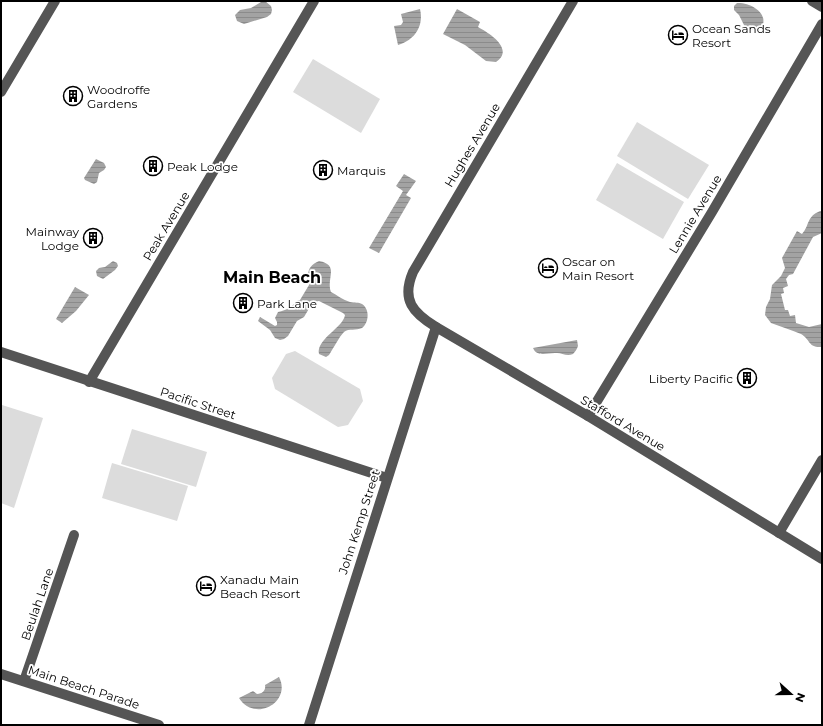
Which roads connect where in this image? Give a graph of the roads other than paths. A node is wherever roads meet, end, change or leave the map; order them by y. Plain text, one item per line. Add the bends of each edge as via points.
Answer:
1 (55, 1) edge
2 (314, 1) edge
3 (573, 1) edge
4 (812, 1) edge
5 (822, 7) edge
6 (822, 24) edge
7 (1, 92) edge
8 (412, 307) joint
9 (436, 328) junction
10 (1, 352) edge
11 (89, 382) junction
12 (588, 416) junction
13 (822, 460) edge
14 (387, 478) junction
15 (778, 533) junction
16 (74, 535) dead end
17 (822, 559) edge
18 (1, 674) edge
19 (24, 681) junction
20 (159, 725) edge
21 (309, 725) edge

1 - 7 street
2 - 11 street, Peak Avenue
3 - 8 street, Hughes Avenue via 413,272 408,283
4 - 5 street
6 - 12 street, Lennie Avenue
8 - 9 street, Stafford Avenue
9 - 12 street, Stafford Avenue
9 - 14 street, John Kemp Street
10 - 11 street, Pacific Street
11 - 14 street, Pacific Street
12 - 15 street, Stafford Avenue
13 - 15 street
14 - 21 street, John Kemp Street
15 - 17 street, Stafford Avenue
16 - 19 street, Beulah Lane
18 - 19 street, Main Beach Parade
19 - 20 street, Main Beach Parade

